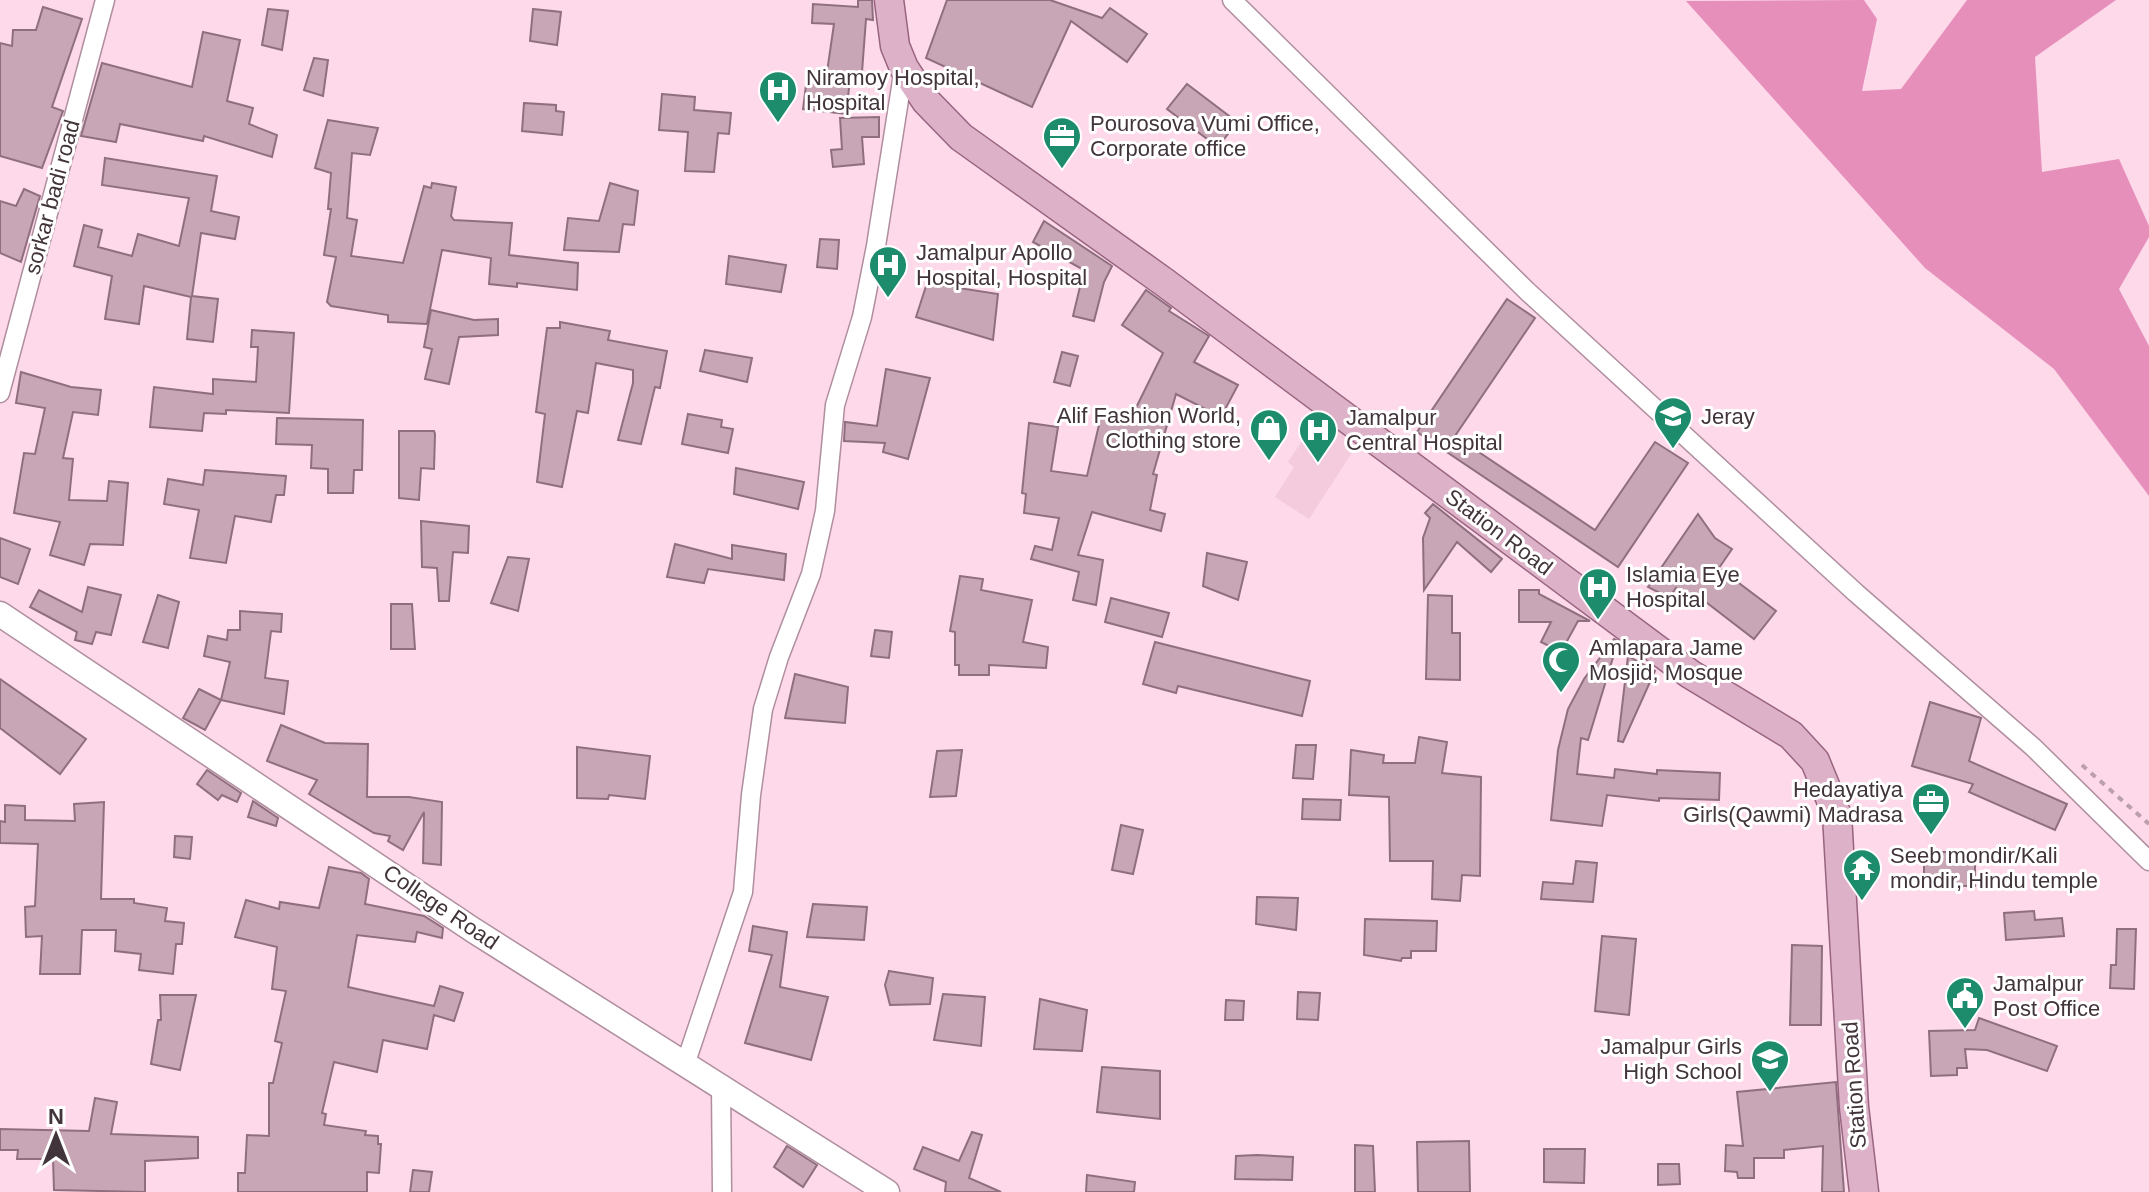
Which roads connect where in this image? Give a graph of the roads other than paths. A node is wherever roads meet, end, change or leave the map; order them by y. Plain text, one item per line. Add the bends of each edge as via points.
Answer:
1 (105, 0) edge
2 (889, 0) edge
3 (1232, 0) edge
4 (904, 68) junction
5 (0, 393) edge
6 (0, 614) edge
7 (2149, 861) edge
8 (686, 1062) junction
9 (721, 1084) junction
10 (722, 1192) edge
11 (887, 1192) edge
12 (1864, 1192) edge

1 - 5 street, sorkar badi road
2 - 4 main road, Station Road via 895,46
3 - 7 street via 1528,292 1856,593 2033,747
4 - 8 street via 862,317 835,405 822,524 811,574 763,709 743,892
4 - 12 main road, Station Road via 926,101 961,137 1690,674 1791,735 1815,761 1837,815
6 - 8 main road, College Road via 473,930
8 - 9 main road, College Road
9 - 10 street
9 - 11 main road, College Road

